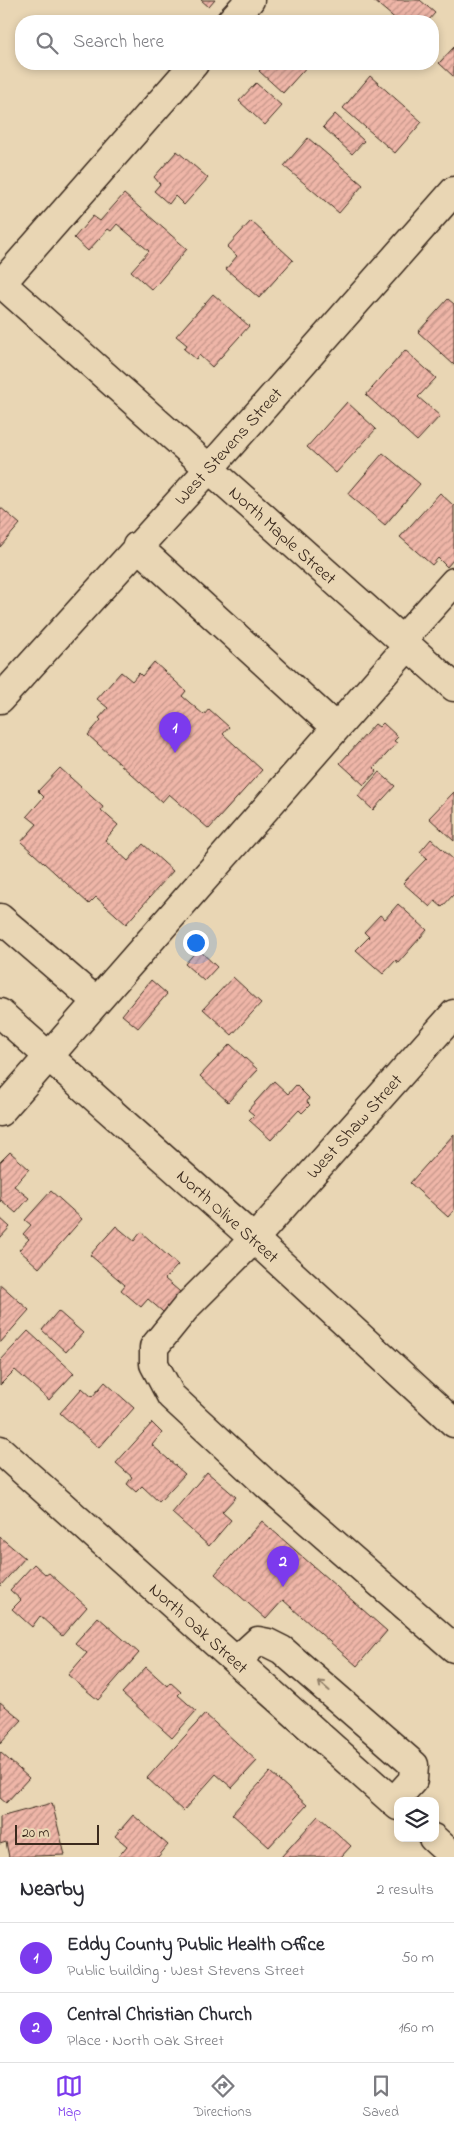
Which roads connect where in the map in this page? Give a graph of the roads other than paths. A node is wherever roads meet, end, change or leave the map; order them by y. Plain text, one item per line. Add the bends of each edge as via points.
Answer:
1 (250, 0) edge
2 (236, 15) edge
3 (189, 70) edge
4 (454, 191) edge
5 (0, 283) edge
6 (208, 469) junction
7 (137, 546) junction
8 (454, 582) edge
9 (404, 644) junction
10 (454, 687) edge
11 (0, 699) edge
12 (336, 728) junction
13 (4, 928) edge
14 (96, 1001) junction
15 (0, 1013) edge
16 (454, 1014) edge
17 (48, 1055) junction
18 (0, 1112) edge
19 (254, 1239) junction
20 (454, 1423) edge
21 (0, 1450) edge
22 (454, 1648) edge
23 (236, 1661) junction
24 (400, 1797) edge
25 (394, 1803) edge

1 - 2 street
3 - 5 street
4 - 6 street, West Stevens Street
5 - 6 street, North Maple Street
6 - 7 street, West Stevens Street
6 - 9 street, North Maple Street
7 - 11 street, West Stevens Street
7 - 12 street
8 - 9 street
9 - 10 street, North Maple Street
9 - 12 street
12 - 14 street
13 - 14 street
14 - 17 street
15 - 17 street, North Olive Street
16 - 19 street, West Shaw Street
17 - 18 street
17 - 19 street, North Olive Street
19 - 20 street, North Olive Street
19 - 22 street, West Shaw Street via 188,1305 154,1347 154,1364 171,1396 266,1484
21 - 23 street, North Oak Street
24 -> 23 street via 413,1780 414,1765 282,1650 258,1641
23 - 25 street, North Oak Street

